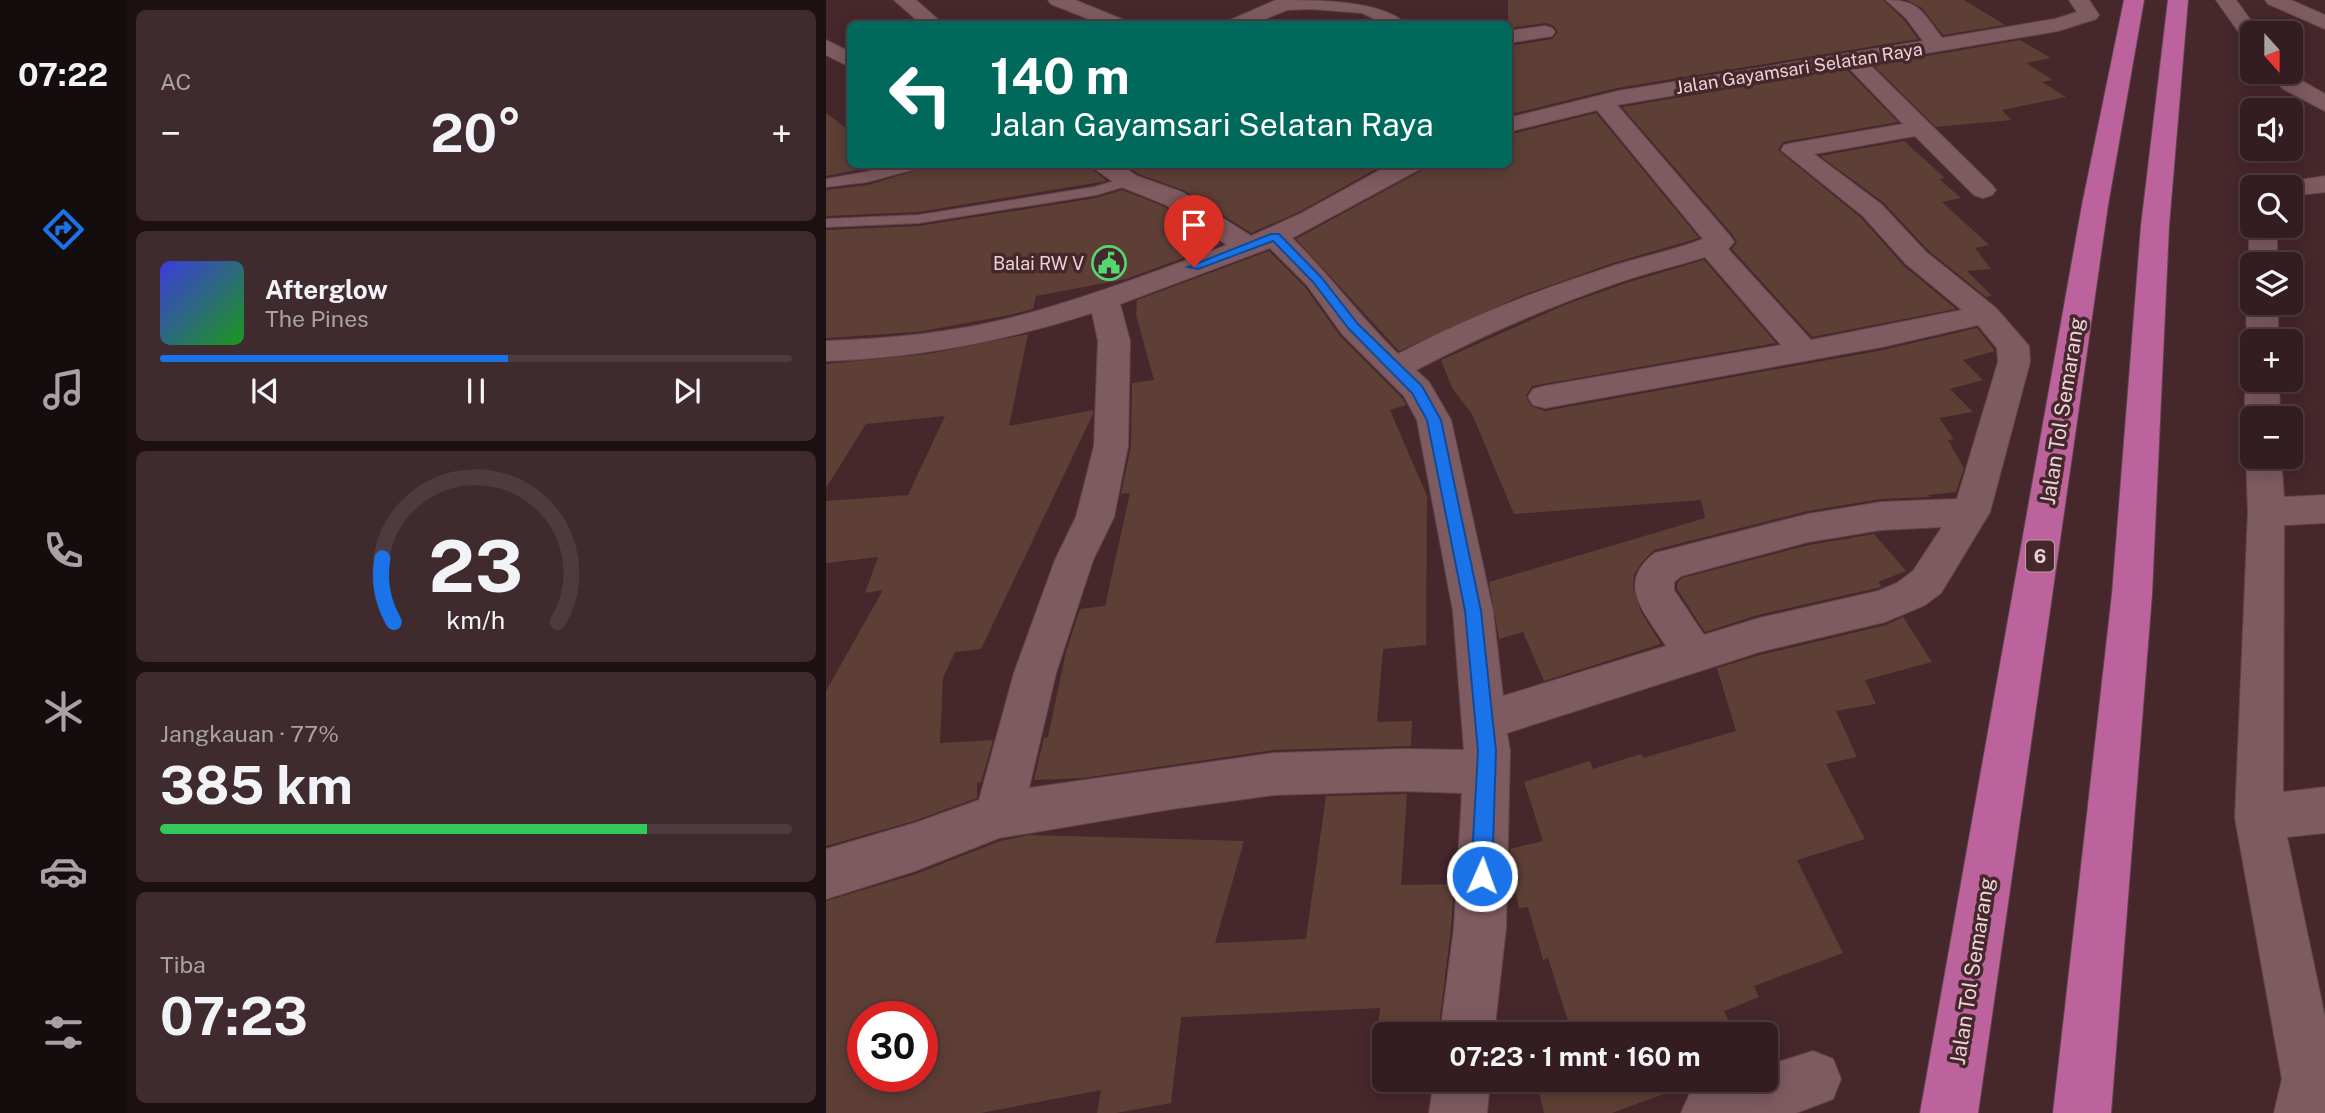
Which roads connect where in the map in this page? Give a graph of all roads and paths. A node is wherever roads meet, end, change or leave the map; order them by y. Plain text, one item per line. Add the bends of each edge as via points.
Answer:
1 (904, 0) edge
2 (1896, 0) edge
3 (2134, 0) edge
4 (2178, 0) edge
5 (2226, 0) edge
6 (2275, 0) edge
7 (1070, 1) edge
8 (1289, 2) edge
9 (2029, 6) dead end
10 (2084, 7) edge
11 (929, 21) edge
12 (1102, 21) edge
13 (1244, 21) edge
14 (1394, 21) edge
15 (2241, 21) edge
16 (2325, 23) edge
17 (2057, 25) junction
18 (1545, 32) dead end
19 (1512, 36) edge
20 (826, 46) edge
21 (1938, 46) junction
22 (847, 59) edge
23 (1852, 59) junction
24 (2291, 84) edge
25 (1602, 102) junction
26 (2325, 104) edge
27 (1512, 124) edge
28 (1919, 128) junction
29 (911, 168) edge
30 (1403, 168) edge
31 (1116, 170) edge
32 (826, 183) edge
33 (2325, 184) edge
34 (2303, 187) edge
35 (1983, 190) dead end
36 (826, 223) edge
37 (1261, 241) junction
38 (1710, 246) junction
39 (1104, 300) junction
40 (1985, 314) junction
41 (826, 351) edge
42 (1803, 351) junction
43 (1394, 369) junction
44 (1545, 397) dead end
45 (2264, 469) edge
46 (2325, 509) edge
47 (1972, 512) junction
48 (2266, 512) junction
49 (1694, 654) junction
50 (1484, 721) junction
51 (1486, 772) junction
52 (2325, 810) edge
53 (999, 815) junction
54 (2259, 818) junction
55 (826, 874) edge
56 (1468, 1022) edge
57 (1813, 1079) dead end
58 (2313, 1091) edge
59 (1461, 1092) edge
60 (1458, 1113) edge
61 (1710, 1113) edge
62 (1949, 1113) edge
63 (2082, 1113) edge

1 - 11 street
2 - 21 street
3 - 62 highway, Jalan Tol Semarang / 6 via 2095,205
4 - 63 highway via 2155,226 2133,594
5 - 15 street
6 - 16 street
7 - 12 street
8 - 13 street
8 - 14 street via 1369,5
9 - 17 street
10 - 17 street, Jalan Gayamsari Selatan Raya
17 - 21 street, Jalan Gayamsari Selatan Raya
18 - 19 street
20 - 22 street
21 - 23 street, Jalan Gayamsari Selatan Raya
23 - 25 street, Jalan Gayamsari Selatan Raya
23 - 28 street
24 - 26 street
25 - 27 street, Jalan Gayamsari Selatan Raya
25 - 38 street via 1720,242
28 - 35 street
28 - 40 street via 1793,150 1872,210 1916,258
29 - 32 lane
30 - 37 street
31 - 36 lane via 1096,191 919,219
31 - 37 street
33 - 34 street
37 - 39 street
37 - 43 street via 1317,279 1353,327
38 - 42 street
38 - 43 street via 1521,309
39 - 41 street via 961,339 907,348
39 - 53 street via 1114,341 1111,446 1095,517 1074,560 1035,673
40 - 42 street
40 - 47 street via 2013,346 2014,362
42 - 44 street
43 - 50 street via 1417,390 1434,420 1473,611
45 - 48 street
46 - 48 street
47 - 49 street via 1927,582 1911,594 1885,606
47 - 49 street via 1881,516 1808,528 1669,564 1655,575 1654,592
48 - 54 street
49 - 50 street
50 - 51 street
51 - 53 street via 1274,774
51 - 56 street via 1480,928
52 - 54 street
53 - 55 street via 915,848
54 - 58 street
57 - 61 street
59 - 60 street

